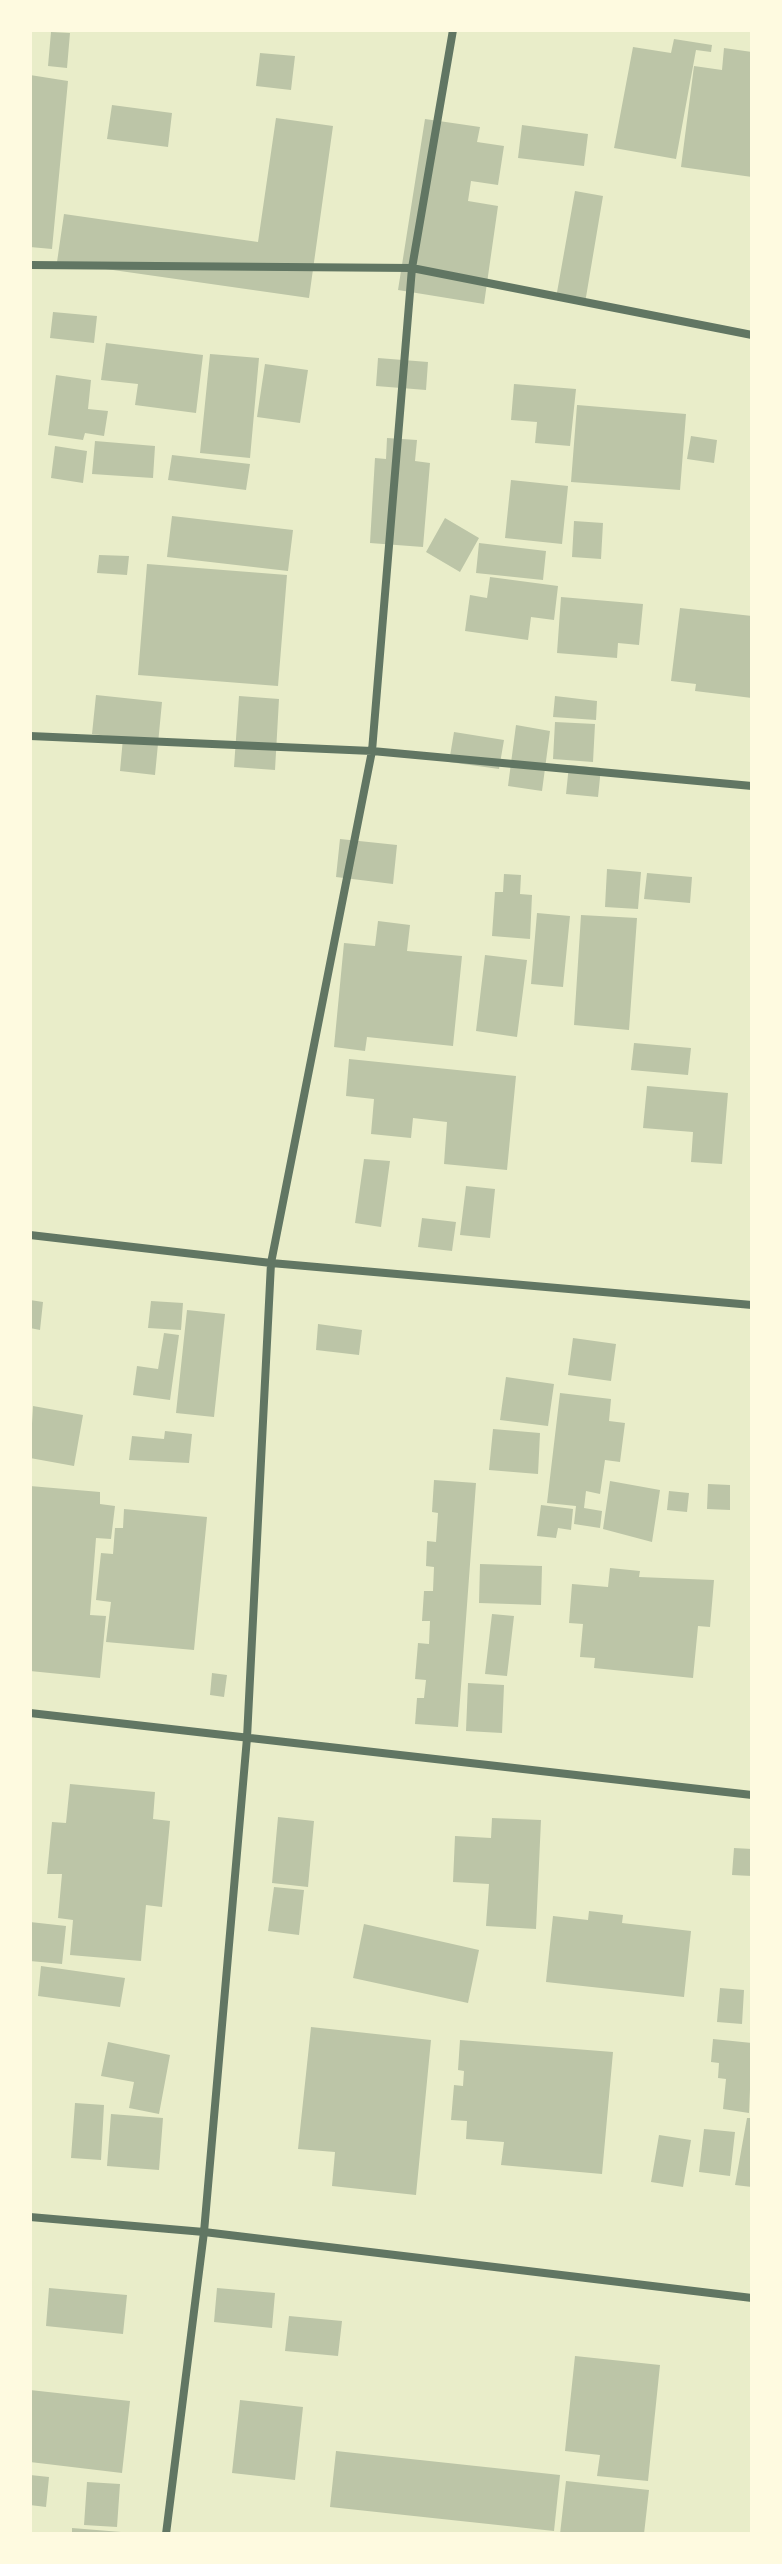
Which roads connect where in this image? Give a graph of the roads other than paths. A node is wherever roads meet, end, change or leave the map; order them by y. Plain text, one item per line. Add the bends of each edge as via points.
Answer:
1 (453, 30) edge
2 (30, 265) edge
3 (412, 268) junction
4 (752, 335) edge
5 (30, 736) edge
6 (372, 751) junction
7 (752, 786) edge
8 (30, 1235) edge
9 (271, 1263) junction
10 (752, 1305) edge
11 (30, 1713) edge
12 (247, 1738) junction
13 (752, 1795) edge
14 (30, 2217) edge
15 (204, 2232) junction
16 (752, 2298) edge
17 (166, 2534) edge

1 - 3 street
2 - 3 street
3 - 4 street
3 - 6 street
5 - 6 street
6 - 7 street
6 - 9 street
8 - 9 street
9 - 10 street
9 - 12 street
11 - 12 street
12 - 13 street
12 - 15 street
14 - 15 street
15 - 16 street
15 - 17 street

